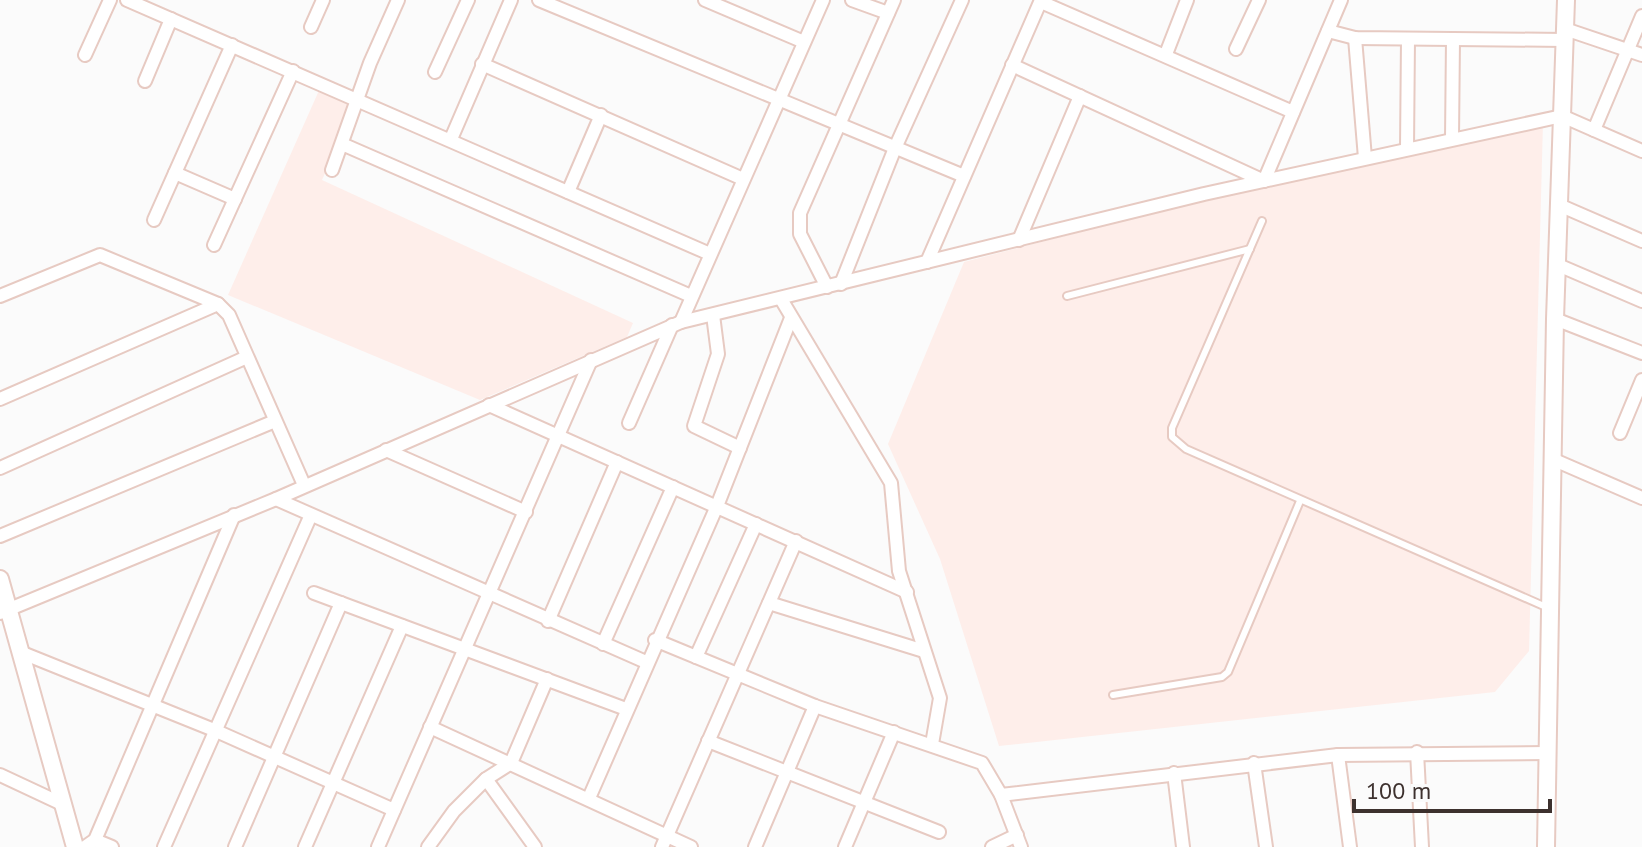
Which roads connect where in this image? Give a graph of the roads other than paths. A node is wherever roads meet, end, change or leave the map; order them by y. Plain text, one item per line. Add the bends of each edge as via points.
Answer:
1 (110, 0) edge
2 (127, 0) edge
3 (323, 0) edge
4 (398, 0) edge
5 (468, 0) edge
6 (511, 0) edge
7 (539, 0) edge
8 (705, 0) edge
9 (823, 0) edge
10 (852, 0) edge
11 (894, 0) edge
12 (962, 0) edge
13 (1187, 0) edge
14 (1259, 0) edge
15 (1566, 0) edge
16 (1041, 1) edge
17 (1339, 1) edge
18 (888, 13) junction
19 (1642, 16) edge
20 (171, 19) junction
21 (311, 27) dead end
22 (1328, 31) junction
23 (1565, 35) junction
24 (1355, 38) junction
25 (1408, 39) junction
26 (1453, 39) junction
27 (804, 42) junction
28 (232, 45) junction
29 (1236, 49) dead end
30 (1628, 49) junction
31 (1166, 54) junction
32 (85, 55) dead end
33 (1642, 55) edge
34 (482, 64) junction
35 (1012, 65) junction
36 (293, 71) junction
37 (435, 72) dead end
38 (145, 81) dead end
39 (1080, 96) junction
40 (358, 100) junction
41 (778, 101) junction
42 (1293, 112) junction
43 (601, 115) junction
44 (1562, 116) junction
45 (840, 124) junction
46 (1594, 130) junction
47 (1452, 138) junction
48 (451, 139) junction
49 (342, 144) junction
50 (895, 148) junction
51 (1407, 148) junction
52 (1642, 151) edge
53 (1365, 158) junction
54 (332, 170) dead end
55 (175, 173) junction
56 (964, 176) junction
57 (743, 179) junction
58 (1264, 181) junction
59 (568, 192) junction
60 (235, 199) junction
61 (1559, 205) junction
62 (154, 220) dead end
63 (1262, 221) dead end
64 (1019, 240) junction
65 (1642, 241) edge
66 (214, 245) dead end
67 (1250, 249) junction
68 (710, 254) junction
69 (927, 262) junction
70 (1558, 265) junction
71 (834, 286) junction
72 (0, 296) edge
73 (691, 296) junction
74 (1067, 296) dead end
75 (781, 299) junction
76 (1642, 301) edge
77 (218, 304) junction
78 (713, 315) junction
79 (791, 318) junction
80 (1555, 319) junction
81 (677, 324) junction
82 (1642, 353) edge
83 (247, 357) junction
84 (591, 360) junction
85 (1642, 380) edge
86 (0, 399) edge
87 (489, 405) junction
88 (275, 421) junction
89 (629, 423) dead end
90 (1620, 433) dead end
91 (558, 436) junction
92 (740, 448) junction
93 (386, 450) junction
94 (1552, 459) junction
95 (617, 462) junction
96 (0, 468) edge
97 (304, 485) junction
98 (673, 487) junction
99 (1642, 498) edge
100 (276, 499) junction
101 (1300, 501) junction
102 (717, 506) junction
103 (526, 512) junction
104 (234, 515) junction
105 (310, 517) junction
106 (756, 524) junction
107 (0, 536) edge
108 (796, 541) junction
109 (0, 579) edge
110 (907, 592) junction
111 (314, 593) dead end
112 (489, 596) junction
113 (341, 603) junction
114 (769, 603) junction
115 (1550, 609) junction
116 (4, 611) edge
117 (548, 621) junction
118 (402, 626) junction
119 (655, 640) junction
120 (603, 644) junction
121 (466, 649) junction
122 (924, 651) junction
123 (20, 652) junction
124 (696, 657) junction
125 (646, 662) junction
126 (738, 675) junction
127 (547, 679) junction
128 (1113, 695) dead end
129 (151, 705) junction
130 (815, 706) junction
131 (626, 709) junction
132 (430, 727) junction
133 (214, 730) junction
134 (894, 732) junction
135 (708, 741) junction
136 (932, 744) junction
137 (1417, 752) junction
138 (1548, 753) junction
139 (1338, 755) junction
140 (274, 757) junction
141 (511, 763) junction
142 (1254, 763) junction
143 (786, 773) junction
144 (1174, 773) junction
145 (0, 775) edge
146 (486, 779) junction
147 (333, 783) junction
148 (1001, 795) junction
149 (589, 798) junction
150 (60, 803) junction
151 (865, 803) junction
152 (394, 810) junction
153 (939, 832) dead end
154 (664, 841) edge
155 (1019, 841) edge
156 (90, 844) edge
157 (75, 847) edge
158 (112, 847) edge
159 (164, 847) edge
160 (235, 847) edge
161 (305, 847) edge
162 (378, 847) edge
163 (428, 847) edge
164 (535, 847) edge
165 (691, 847) edge
166 (755, 847) edge
167 (845, 847) edge
168 (992, 847) edge
169 (1183, 847) edge
170 (1266, 847) edge
171 (1350, 847) edge
172 (1422, 847) edge
173 (1546, 847) edge

1 - 32 street
2 - 20 street
3 - 21 street
4 - 40 street
5 - 37 street
6 - 34 street
7 - 41 street
8 - 27 street
9 - 27 street
10 - 18 street
11 - 18 street
12 - 50 street
13 - 31 street
14 - 29 street
15 - 23 street
16 - 31 street
16 - 35 street
17 - 22 street
18 - 45 street
19 - 30 street
20 - 28 street
20 - 38 street
22 - 24 street
22 - 42 street
23 - 26 street
23 - 30 street
23 - 44 street
24 - 25 street
24 - 53 street
25 - 26 street
25 - 51 street
26 - 47 street
27 - 41 street
28 - 36 street
28 - 55 street
30 - 33 street
30 - 46 street
31 - 42 street
34 - 43 street
34 - 48 street
35 - 39 street
35 - 56 street
36 - 40 street
36 - 60 street
39 - 58 street
39 - 64 street
40 - 48 street
40 - 49 street
41 - 45 street
41 - 57 street
42 - 58 street
43 - 57 street
43 - 59 street
44 - 46 street
44 - 47 street
44 - 61 street
45 - 50 street
45 - 71 street via 798,223
46 - 52 street
47 - 51 street
48 - 59 street
49 - 54 street
49 - 73 street
50 - 56 street
50 - 71 street
51 - 53 street
53 - 58 street
55 - 60 street
55 - 62 street
56 - 69 street
57 - 68 street
58 - 64 street
59 - 68 street
60 - 66 street
61 - 65 street
61 - 70 street
63 - 67 lane
64 - 69 street
67 - 74 lane
67 - 101 lane via 1172,437 1186,449
68 - 73 street
69 - 71 street
70 - 76 street
70 - 80 street
71 - 75 street
72 - 77 street via 106,255
73 - 81 street
75 - 78 street
75 - 79 street
77 - 83 street via 229,315
77 - 86 street
78 - 81 street
78 - 92 street via 718,354 694,426
79 - 92 street
79 - 110 street via 891,483 896,558
80 - 82 street
80 - 94 street
81 - 84 street
81 - 89 street
83 - 88 street
83 - 96 street
84 - 87 street
84 - 91 street
85 - 90 street
87 - 91 street
87 - 93 street
88 - 97 street
88 - 107 street
91 - 95 street
91 - 103 street
92 - 102 street
93 - 97 street
93 - 103 street
94 - 99 street
94 - 115 street
95 - 98 street
95 - 117 street
97 - 100 street
98 - 102 street
98 - 120 street
100 - 104 street
100 - 105 street
101 - 115 lane
101 - 128 lane via 1228,672
102 - 106 street
102 - 119 street
103 - 112 street
104 - 116 street
104 - 129 street
105 - 112 street
105 - 133 street
106 - 108 street
106 - 124 street
108 - 110 street
108 - 114 street
109 - 116 street
110 - 122 street
111 - 113 street
112 - 117 street
112 - 121 street
113 - 118 street
113 - 140 street
114 - 122 street
114 - 126 street
115 - 138 street
116 - 123 street
117 - 120 street
118 - 121 street
118 - 147 street
119 - 124 street
119 - 125 street
120 - 125 street
121 - 127 street
121 - 132 street
122 - 136 street via 940,698
123 - 129 street
123 - 150 street
124 - 126 street
125 - 131 street
126 - 130 street
126 - 135 street
127 - 131 street
127 - 141 street
129 - 133 street
129 - 156 street
130 - 134 street
130 - 143 street
131 - 149 street
132 - 141 street
132 - 152 street
133 - 140 street
133 - 159 street
134 - 136 street
134 - 151 street
135 - 143 street
135 - 154 street
136 - 148 street via 982,763
137 - 138 street
137 - 139 street
137 - 172 street
138 - 173 street
139 - 142 street
139 - 171 street
140 - 147 street
140 - 160 street
141 - 146 street
141 - 149 street
142 - 144 street
142 - 170 street
143 - 151 street
143 - 166 street
144 - 148 street
144 - 169 street
145 - 150 street
146 - 163 street
146 - 164 street
147 - 152 street
147 - 161 street
148 - 155 street
149 - 154 street
150 - 157 street
151 - 153 street
151 - 167 street
152 - 162 street
154 - 165 street
155 - 168 street
156 - 158 street

